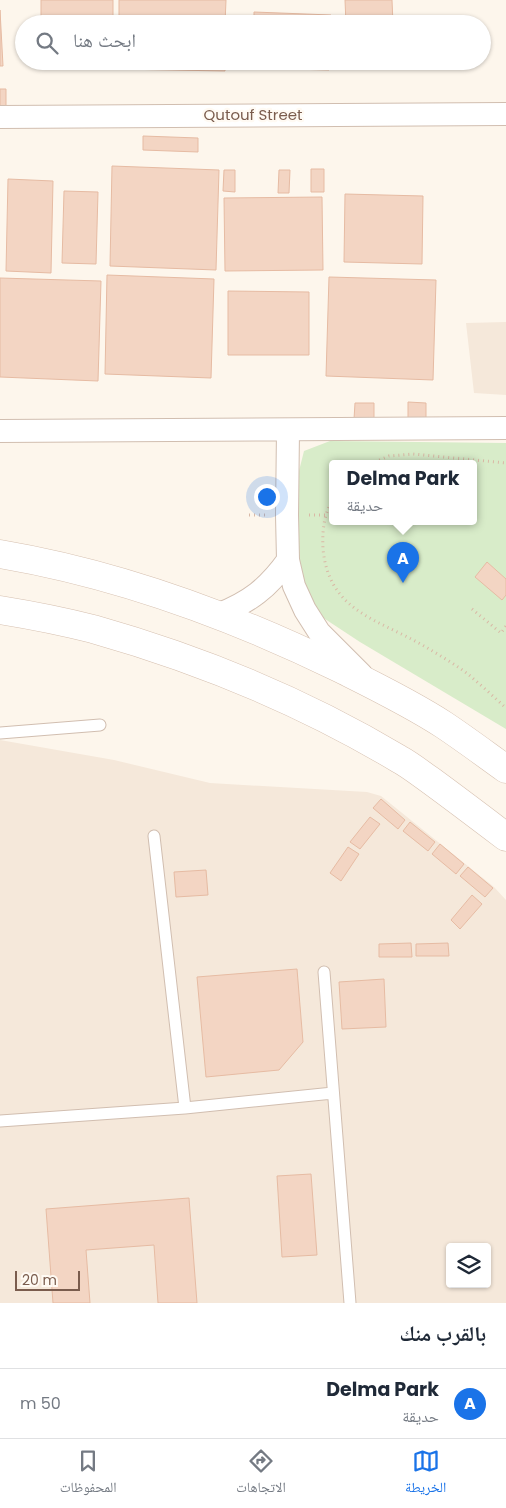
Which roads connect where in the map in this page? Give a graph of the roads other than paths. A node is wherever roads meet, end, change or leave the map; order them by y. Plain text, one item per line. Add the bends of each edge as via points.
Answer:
1 (506, 114) edge
2 (0, 117) edge
3 (506, 428) edge
4 (288, 430) junction
5 (0, 431) edge
6 (0, 554) edge
7 (288, 560) junction
8 (0, 610) edge
9 (217, 614) junction
10 (372, 684) junction
11 (100, 725) dead end
12 (0, 733) edge
13 (506, 769) edge
14 (154, 836) dead end
15 (506, 837) edge
16 (324, 972) dead end
17 (333, 1093) junction
18 (186, 1108) junction
19 (0, 1121) edge
20 (350, 1303) edge

1 - 2 street, Qutouf Street
3 - 4 street
4 - 5 street
4 - 7 street
6 - 9 main road via 104,577
7 - 9 street via 265,588 250,600
7 - 10 street via 298,594 319,632
8 - 15 main road via 91,629 145,645 291,702 401,760
9 - 10 main road
10 - 13 main road via 443,724
11 - 12 lane
14 - 18 lane
16 - 17 lane
17 - 18 lane
17 - 20 lane
18 - 19 lane

